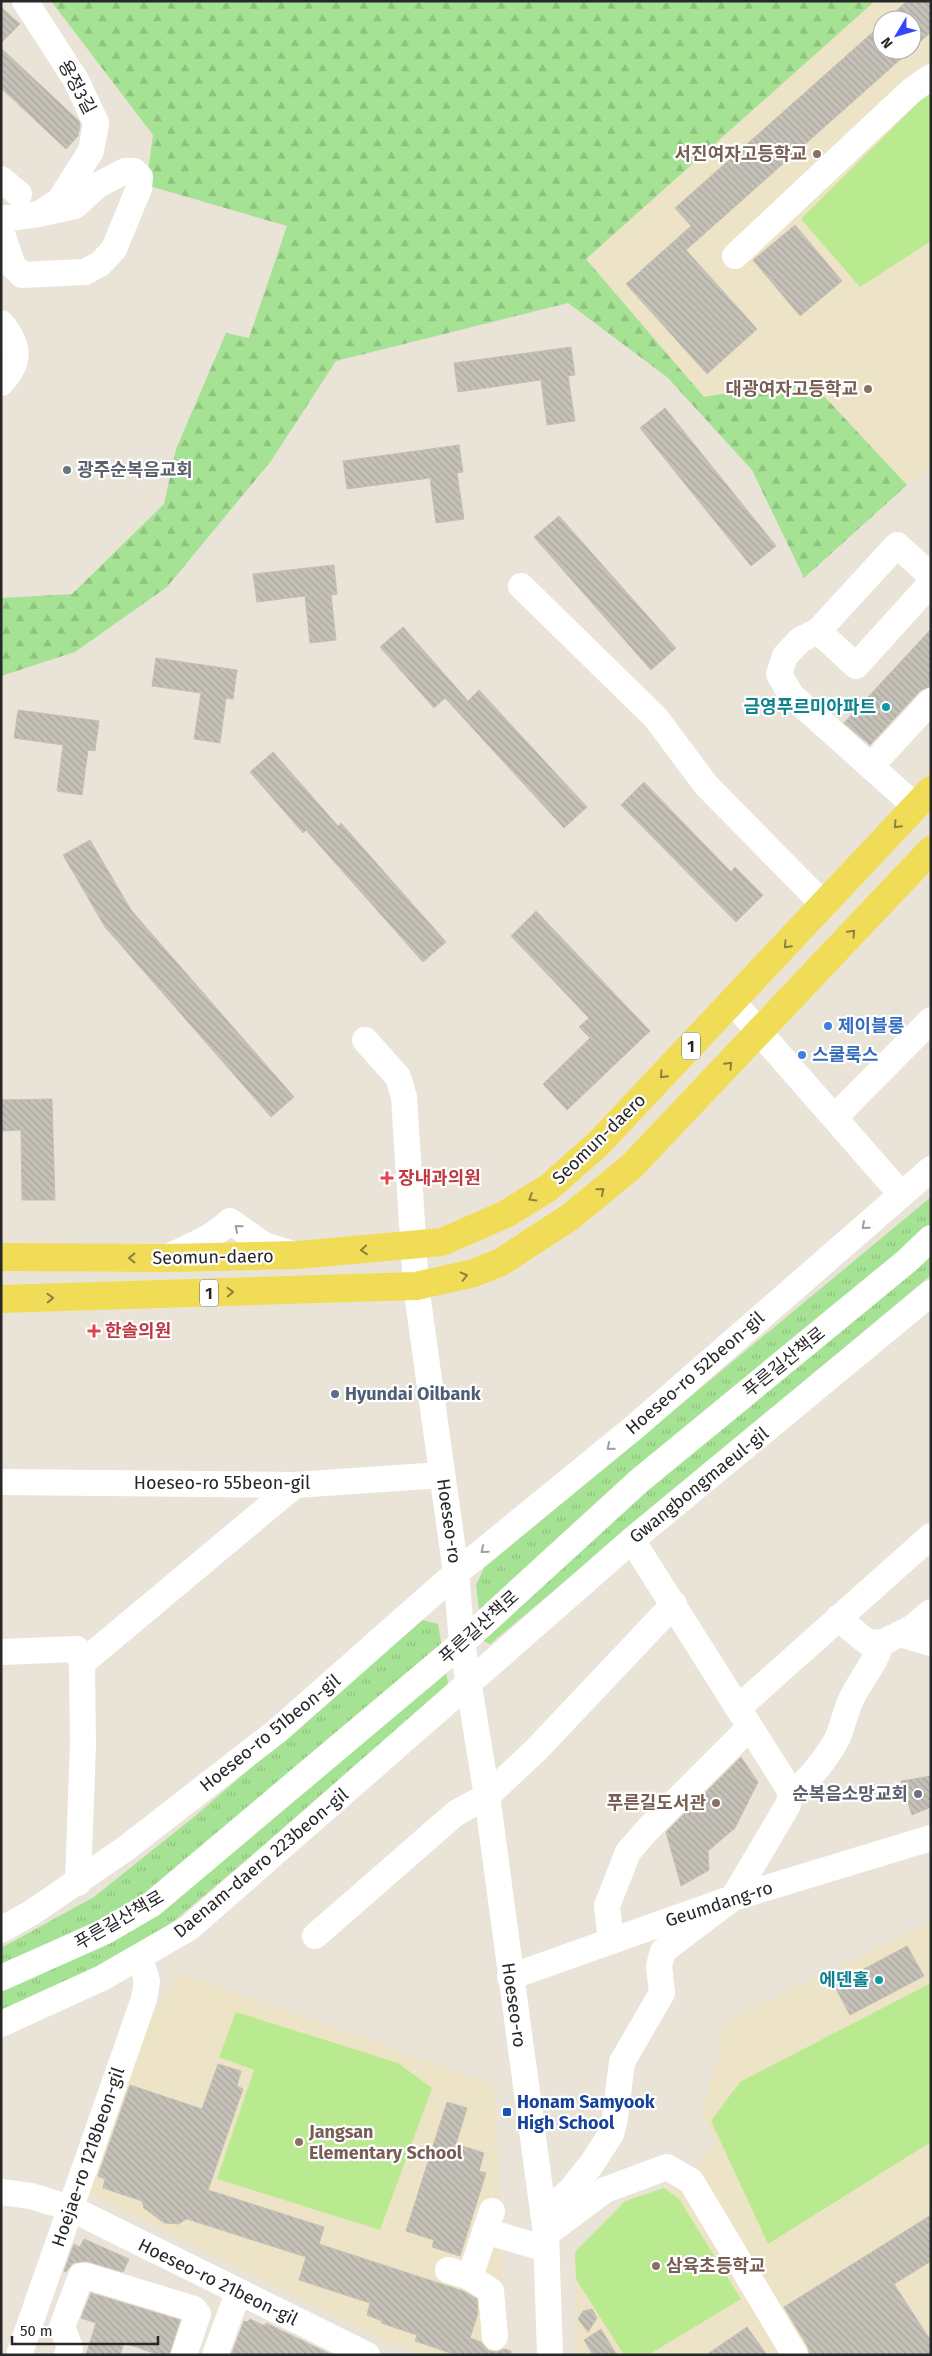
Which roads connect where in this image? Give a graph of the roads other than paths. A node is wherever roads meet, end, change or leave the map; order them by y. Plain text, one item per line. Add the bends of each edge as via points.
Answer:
1 (26, 1) edge
2 (931, 77) edge
3 (39, 214) junction
4 (1, 219) edge
5 (1, 230) edge
6 (736, 256) dead end
7 (1, 323) edge
8 (1, 384) edge
9 (931, 576) edge
10 (931, 583) edge
11 (521, 586) dead end
12 (818, 631) junction
13 (931, 701) edge
14 (870, 766) junction
15 (923, 798) edge
16 (931, 850) edge
17 (824, 905) junction
18 (733, 1002) junction
19 (931, 1020) edge
20 (760, 1032) junction
21 (364, 1040) dead end
22 (835, 1117) junction
23 (931, 1169) edge
24 (901, 1194) junction
25 (931, 1238) edge
26 (413, 1246) junction
27 (298, 1255) junction
28 (1, 1258) edge
29 (166, 1258) junction
30 (416, 1286) junction
31 (931, 1293) edge
32 (1, 1299) edge
33 (442, 1475) junction
34 (1, 1482) edge
35 (295, 1485) junction
36 (931, 1536) edge
37 (632, 1540) junction
38 (456, 1574) junction
39 (674, 1604) junction
40 (931, 1612) edge
41 (838, 1618) junction
42 (890, 1639) junction
43 (462, 1643) junction
44 (931, 1643) edge
45 (1, 1652) edge
46 (82, 1663) junction
47 (470, 1680) junction
48 (744, 1718) junction
49 (487, 1796) junction
50 (789, 1798) junction
51 (931, 1838) edge
52 (78, 1883) junction
53 (733, 1898) junction
54 (1, 1930) edge
55 (315, 1936) dead end
56 (611, 1941) junction
57 (140, 1958) junction
58 (510, 1977) junction
59 (1, 1978) edge
60 (1, 2024) edge
61 (1, 2192) edge
62 (70, 2208) junction
63 (545, 2232) junction
64 (181, 2264) junction
65 (238, 2293) junction
66 (165, 2301) junction
67 (495, 2337) dead end
68 (18, 2355) edge
69 (67, 2355) edge
70 (184, 2355) edge
71 (215, 2355) edge
72 (367, 2355) edge
73 (550, 2355) edge
74 (795, 2355) edge

1 - 3 street, 용정3길 via 76,80 96,123 91,150 73,181 60,200
2 - 6 street via 904,98
3 - 4 street, 용정3길
3 - 5 street via 75,206 98,185 125,171 134,170 140,177 139,188 114,249 100,264 85,272 22,275 13,266
7 - 8 street via 9,332 17,359 11,374
9 - 12 street via 897,545
10 - 12 street via 856,666
11 - 17 street via 656,718 706,786
12 - 14 street via 800,640 785,656 779,674 791,695
13 - 14 street
14 - 15 street
15 -> 17 main road, Seomun-daero / 1
20 -> 16 main road, Seomun-daero / 1
17 -> 18 main road, Seomun-daero / 1
18 - 20 street
18 -> 26 main road, Seomun-daero / 1 via 598,1144 548,1188 506,1214 442,1242
19 - 22 street
20 - 22 street
30 -> 20 main road, Seomun-daero / 1 via 474,1273 501,1262 570,1217 632,1166
21 - 26 street, Hoeseo-ro via 395,1073 402,1088
22 - 24 street
23 - 24 street, Hoeseo-ro 52beon-gil
24 -> 38 street, Hoeseo-ro 52beon-gil via 637,1424
25 - 43 street, 푸른길산책로 via 639,1481
26 -> 27 main road, Seomun-daero / 1
26 - 30 street, Hoeseo-ro
27 - 29 main road, Seomun-daero / 1
27 -> 29 street via 264,1245 230,1221 205,1239
29 -> 28 main road, Seomun-daero / 1
32 -> 30 main road, Seomun-daero / 1
30 - 33 street, Hoeseo-ro
31 - 37 street, Gwangbongmaeul-gil
33 - 35 street, Hoeseo-ro 55beon-gil
33 - 38 street, Hoeseo-ro
34 - 35 street, Hoeseo-ro 55beon-gil
35 - 46 street
36 - 41 street
37 - 39 street
37 - 47 street, Gwangbongmaeul-gil
38 - 43 street, Hoeseo-ro
38 - 52 street, Hoeseo-ro 51beon-gil via 277,1730
39 - 48 street
39 - 49 street via 536,1750
40 - 42 street via 912,1628
41 - 42 street via 867,1642
41 - 48 street
42 - 44 street
42 - 50 street via 854,1693 837,1738
43 - 47 street, Hoeseo-ro
43 - 59 street, 푸른길산책로 via 152,1904 97,1935
45 - 46 street via 77,1649
46 - 52 street
47 - 49 street, Hoeseo-ro
47 - 57 street, Daenam-daero 223beon-gil via 189,1928
48 - 50 street
48 - 56 street via 628,1852 607,1906
49 - 55 street via 456,1814
49 - 58 street, Hoeseo-ro
50 - 53 street
51 - 53 street, Geumdang-ro
52 - 54 street, Hoeseo-ro 51beon-gil
53 - 56 street, Geumdang-ro
53 - 63 street via 663,1951 658,1966 662,1993 622,2062 611,2134
56 - 58 street, Geumdang-ro
57 - 60 street, Daenam-daero 223beon-gil
57 - 62 street, Hoejae-ro 1218beon-gil via 147,1981 144,1999
58 - 63 street, Hoeseo-ro
61 - 62 street, Hoeseo-ro 21beon-gil via 31,2196
62 - 64 street, Hoeseo-ro 21beon-gil
62 - 68 street, Hoejae-ro 1218beon-gil
63 - 67 street via 488,2221 459,2274 491,2291
63 - 73 street, Hoeseo-ro
63 - 74 street via 605,2190 667,2167 692,2181
64 - 65 street, Hoeseo-ro 21beon-gil
64 - 66 street
65 - 71 street
65 - 72 street, Hoeseo-ro 21beon-gil
66 - 69 street via 81,2276 62,2327 70,2348
66 - 70 street via 194,2309 198,2314

